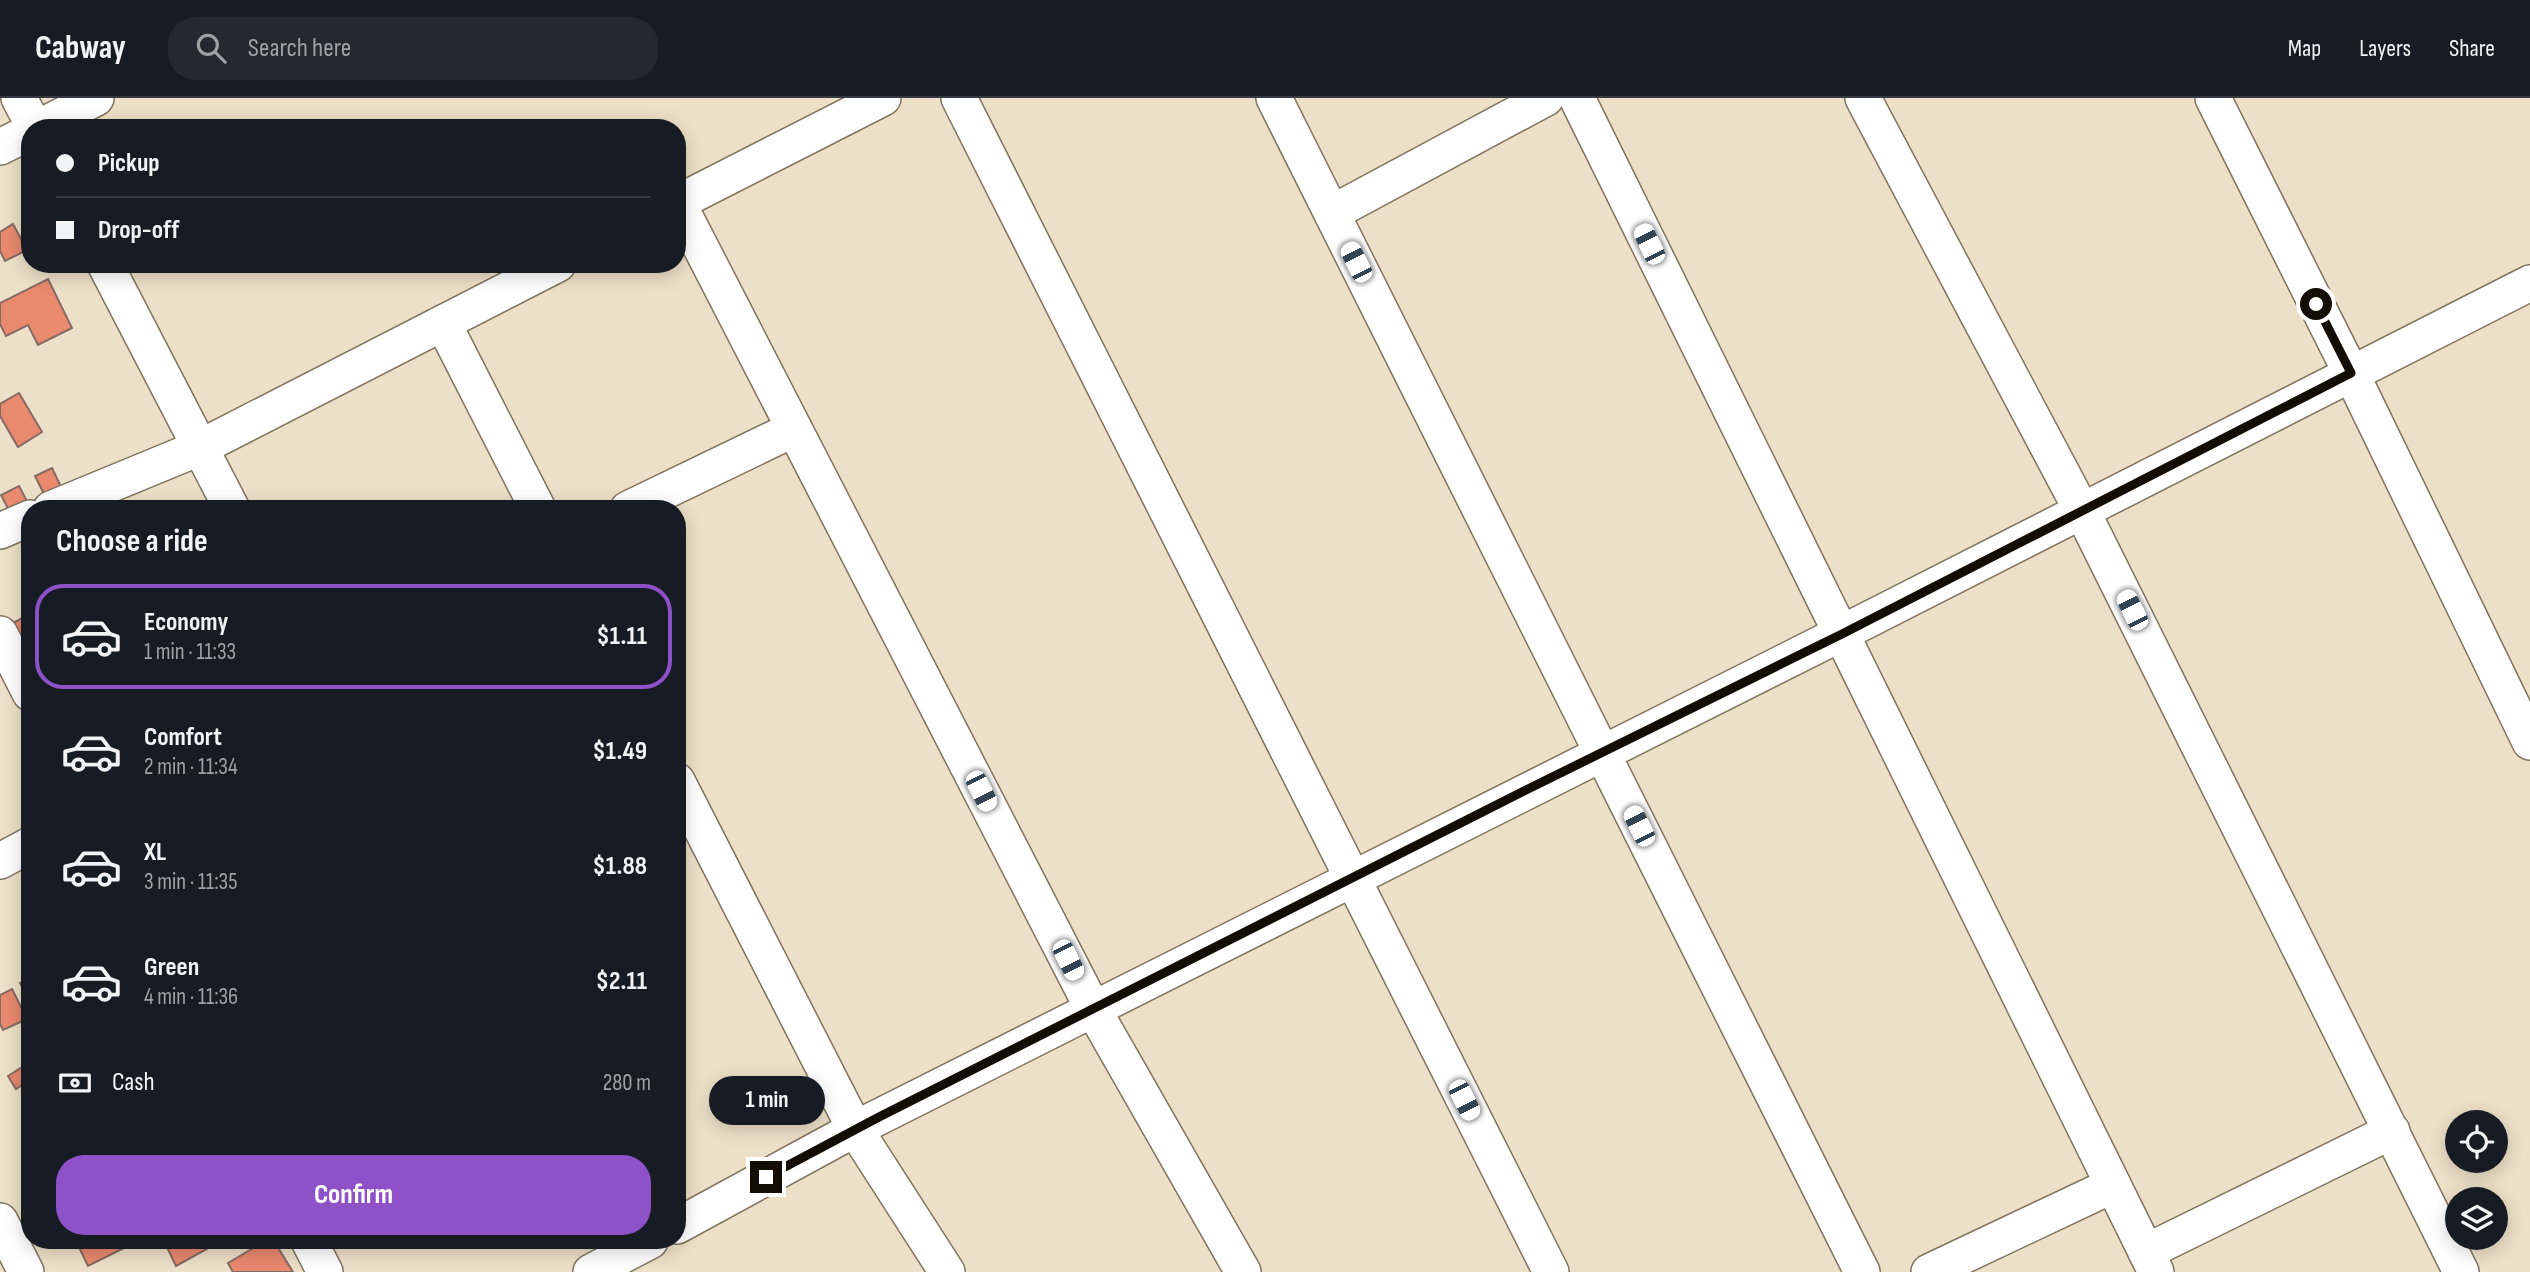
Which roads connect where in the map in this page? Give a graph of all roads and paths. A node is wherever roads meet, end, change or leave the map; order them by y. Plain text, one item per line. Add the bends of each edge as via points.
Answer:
1 (19, 98) edge
2 (96, 98) edge
3 (883, 98) edge
4 (959, 98) edge
5 (1274, 98) edge
6 (1546, 98) edge
7 (1577, 98) edge
8 (1863, 98) edge
9 (2213, 98) edge
10 (31, 119) edge
11 (54, 119) edge
12 (21, 136) edge
13 (0, 147) edge
14 (686, 199) edge
15 (1332, 213) junction
16 (686, 219) edge
17 (110, 273) edge
18 (540, 273) edge
19 (2530, 283) edge
20 (443, 323) junction
21 (2351, 373) junction
22 (794, 429) junction
23 (199, 448) junction
24 (73, 500) edge
25 (227, 500) edge
26 (533, 500) edge
27 (647, 500) edge
28 (2082, 511) junction
29 (21, 522) edge
30 (0, 530) edge
31 (0, 634) edge
32 (1842, 634) junction
33 (21, 675) edge
34 (2530, 742) edge
35 (1601, 752) junction
36 (686, 799) edge
37 (21, 850) edge
38 (0, 861) edge
39 (1352, 878) junction
40 (1093, 1009) junction
41 (855, 1129) junction
42 (2392, 1131) junction
43 (2113, 1185) junction
44 (0, 1220) edge
45 (686, 1221) edge
46 (313, 1249) edge
47 (642, 1250) edge
48 (2150, 1262) edge
49 (26, 1272) edge
50 (325, 1272) edge
51 (591, 1272) edge
52 (947, 1272) edge
53 (1243, 1272) edge
54 (1551, 1272) edge
55 (1862, 1272) edge
56 (1930, 1272) edge
57 (2461, 1272) edge

1 - 10 street
2 - 11 street
3 - 14 street
4 - 39 street
5 - 15 street
6 - 15 street
7 - 32 street
8 - 28 street
9 - 21 street
12 - 13 street
15 - 35 street
16 - 22 street
17 - 23 street
18 - 20 street
19 - 21 street
20 - 23 street
20 - 26 street
21 - 28 street
21 - 34 street
22 - 27 street
22 - 40 street
23 - 24 street
23 - 25 street
28 - 32 street
28 - 42 street
29 - 30 street
31 - 33 street
32 - 35 street
32 - 43 street
35 - 39 street
35 - 55 street
36 - 41 street
37 - 38 street
39 - 40 street
39 - 54 street
40 - 41 street
40 - 53 street
41 - 45 street
41 - 52 street
42 - 48 street
42 - 57 street
43 - 48 street
43 - 56 street
44 - 49 street
46 - 50 street
47 - 51 street

